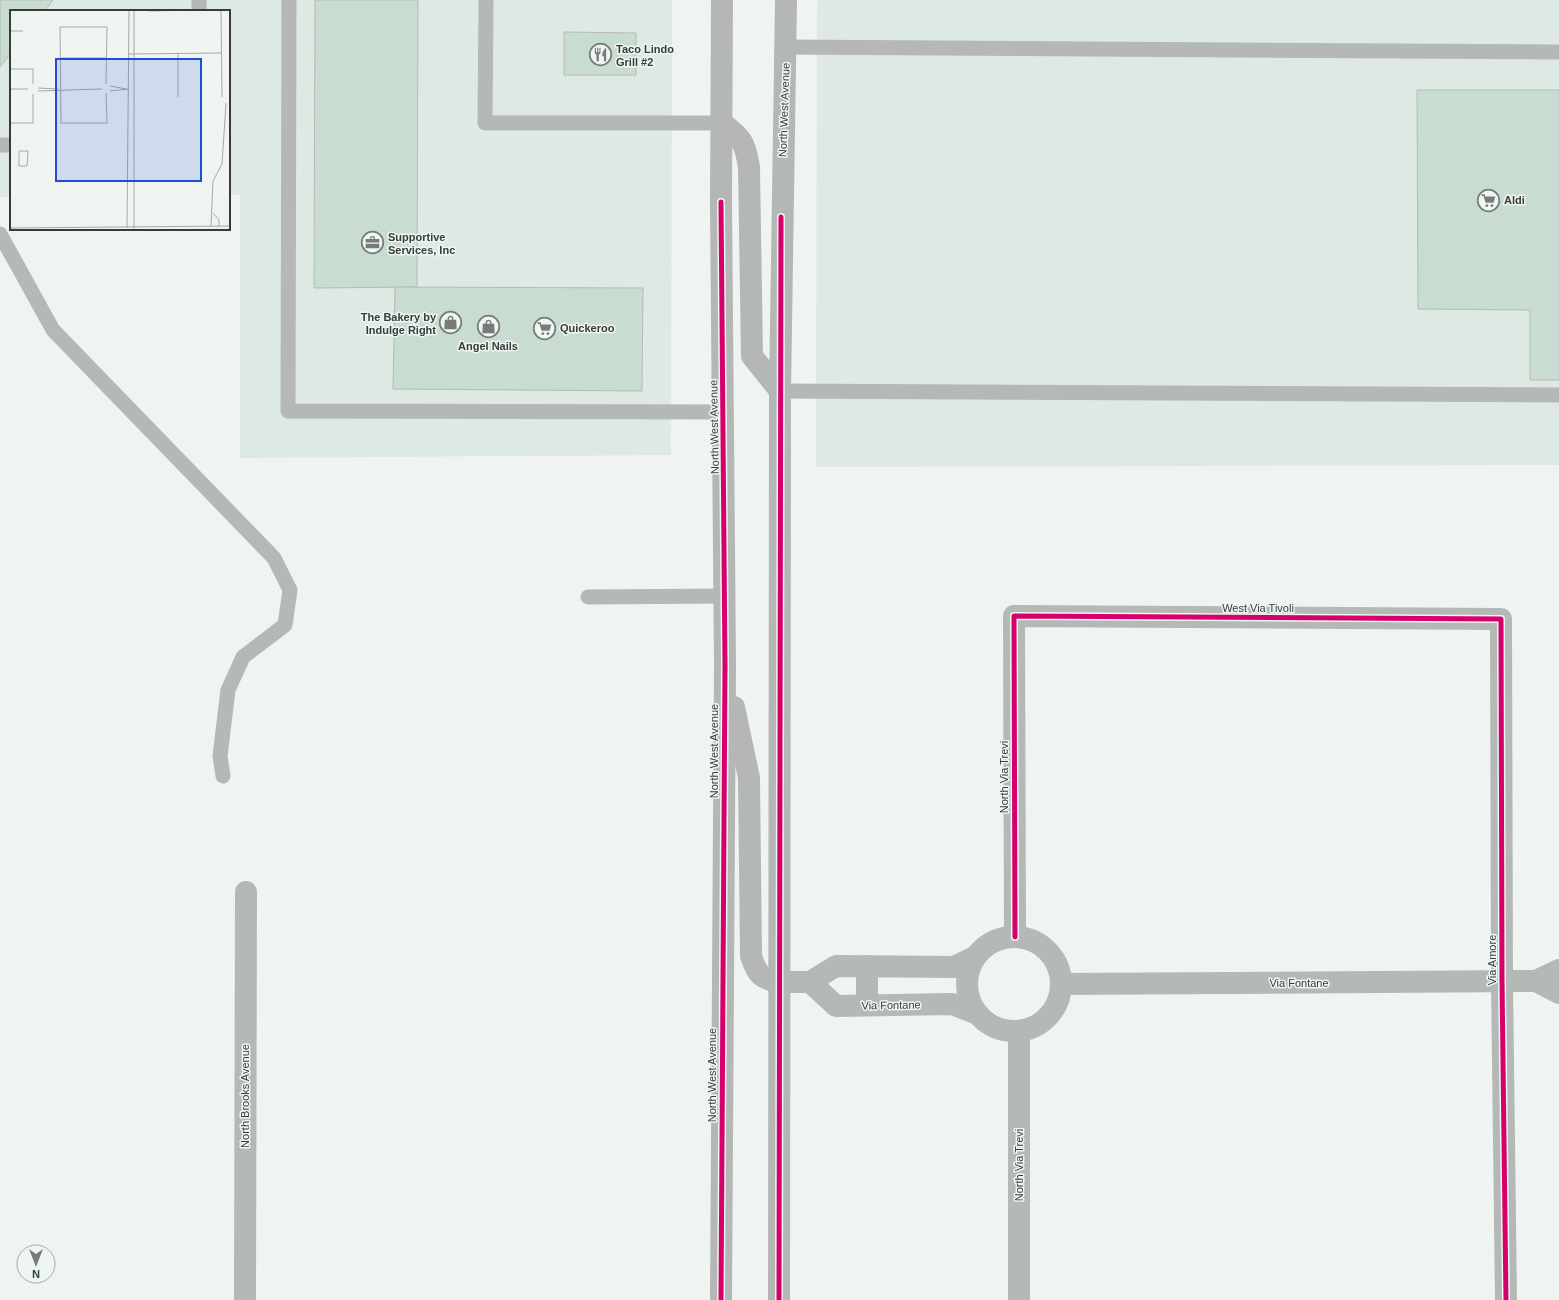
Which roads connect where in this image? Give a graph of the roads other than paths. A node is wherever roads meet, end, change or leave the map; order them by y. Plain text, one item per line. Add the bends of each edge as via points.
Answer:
1 (289, 0) edge
2 (486, 0) edge
3 (722, 0) edge
4 (786, 0) edge
5 (786, 47) junction
6 (1559, 52) edge
7 (722, 123) junction
8 (0, 234) edge
9 (780, 391) junction
10 (1559, 395) edge
11 (724, 412) junction
12 (725, 596) junction
13 (588, 597) dead end
14 (1014, 616) joint
15 (1501, 619) joint
16 (725, 665) junction
17 (223, 776) dead end
18 (246, 892) dead end
19 (1015, 937) junction
20 (975, 957) junction
21 (867, 966) junction
22 (1559, 970) edge
23 (1502, 981) junction
24 (1536, 981) junction
25 (779, 982) junction
26 (810, 982) junction
27 (1062, 984) junction
28 (1559, 993) edge
29 (867, 1006) junction
30 (978, 1014) junction
31 (1019, 1031) junction
32 (244, 1300) edge
33 (721, 1300) edge
34 (779, 1300) edge
35 (1019, 1300) edge
36 (1506, 1300) edge

1 - 11 lane via 288,411
2 - 7 lane via 485,123
3 - 7 main road, North West Avenue
4 - 5 main road, North West Avenue
5 - 6 lane
5 - 9 main road, North West Avenue via 781,217
7 - 9 main road via 737,134 746,147 749,167 752,356
7 - 11 main road, North West Avenue
8 - 17 lane via 53,330 274,558 290,590 285,625 243,657 228,690 220,756
9 - 10 lane
9 - 25 main road, North West Avenue
11 - 12 main road, North West Avenue
12 - 13 lane
12 - 16 main road, North West Avenue
14 - 15 street, West Via Tivoli
14 - 19 street, North Via Trevi
15 - 23 street, Via Amore
16 - 25 main road via 749,778 751,956 755,969 765,979
16 - 33 main road, North West Avenue
18 - 32 street, North Brooks Avenue
19 - 20 street via 1000,939 986,946
19 - 27 street via 1030,940 1043,947 1054,958
20 - 21 street via 954,967
20 - 30 street via 969,971 967,986 970,1001
21 - 26 street via 836,966
21 - 29 street
22 - 24 street, Via Fontane
23 - 24 street, Via Fontane
23 - 27 street, Via Fontane
23 - 36 street, Via Amore
24 - 28 street, Via Fontane
25 - 26 street
25 - 34 main road, North West Avenue
26 - 29 street, Via Fontane via 836,1006
27 - 31 street via 1057,1002 1048,1016 1036,1025
29 - 30 street, Via Fontane via 952,1004
30 - 31 street via 990,1024 1005,1030
31 - 35 street, North Via Trevi

